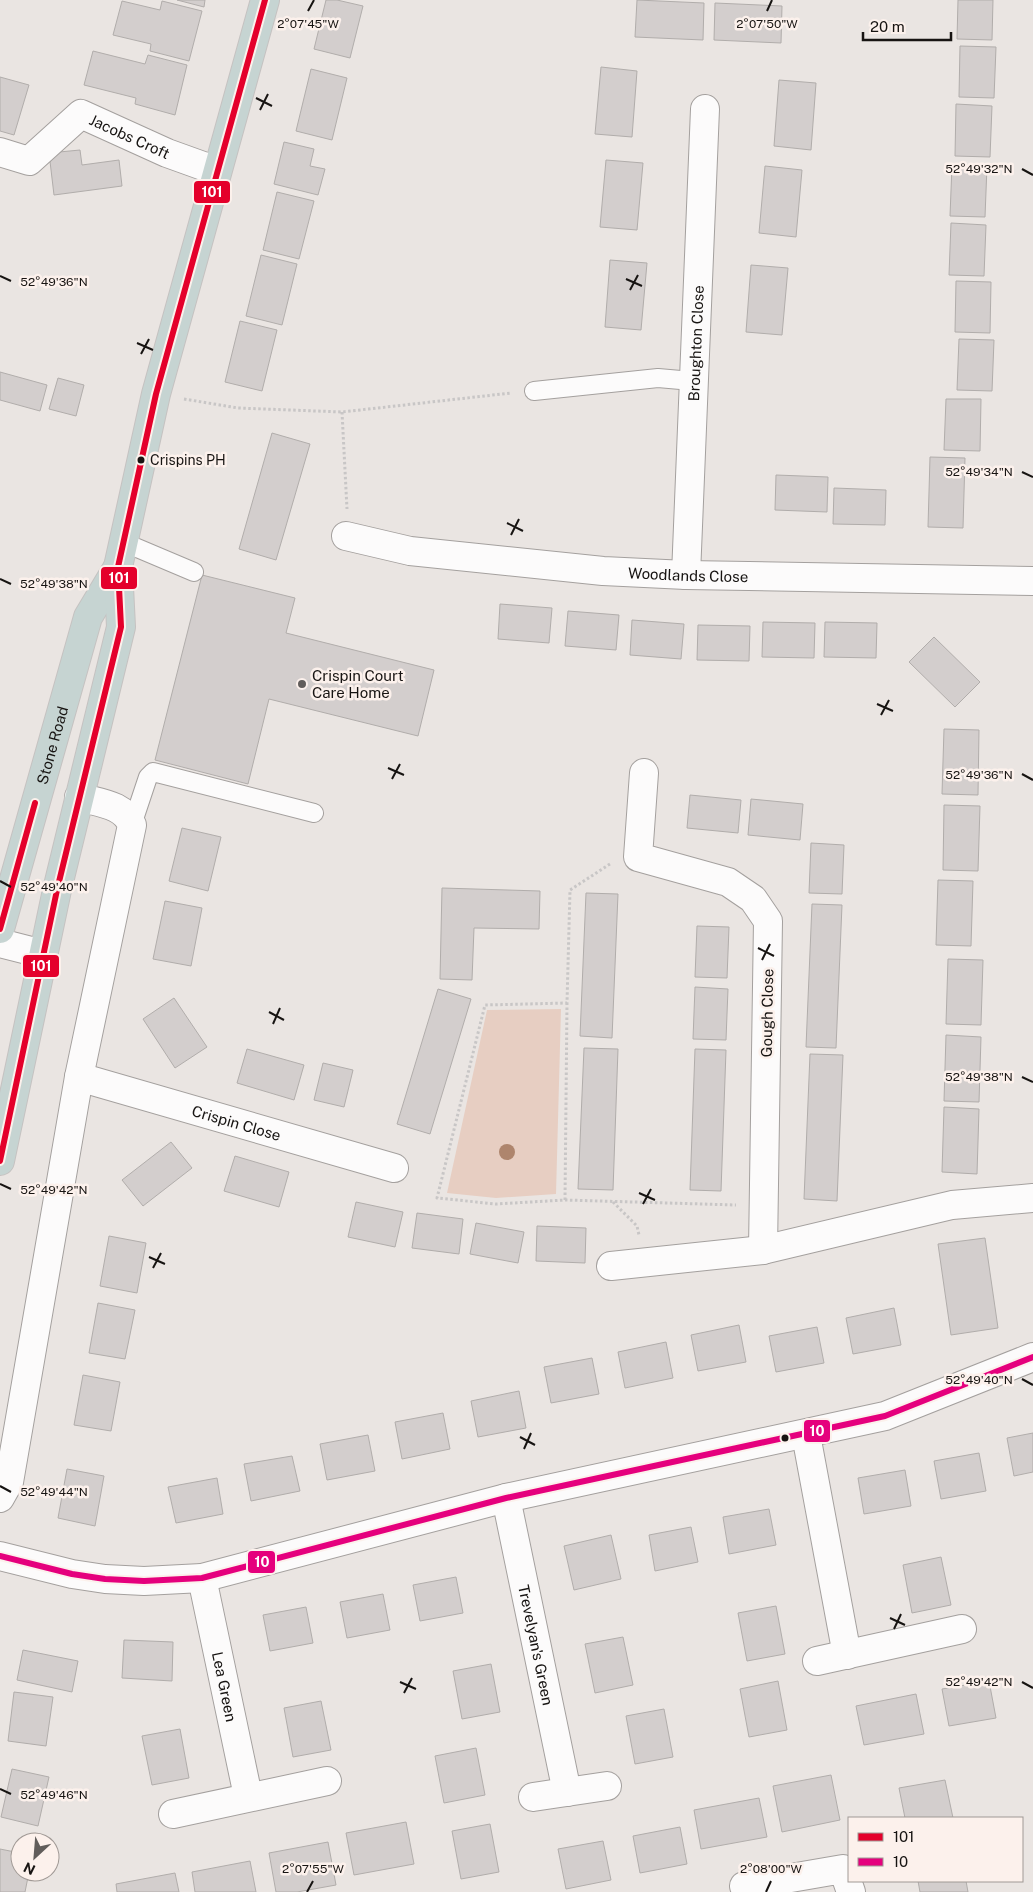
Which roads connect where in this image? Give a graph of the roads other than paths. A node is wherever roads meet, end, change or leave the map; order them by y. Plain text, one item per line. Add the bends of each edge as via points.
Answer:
1 (265, 0) edge
2 (705, 109) dead end
3 (0, 152) edge
4 (217, 171) junction
5 (692, 381) junction
6 (534, 390) road end
7 (346, 536) road end
8 (120, 555) junction
9 (194, 572) dead end
10 (686, 575) junction
11 (1033, 581) edge
12 (644, 773) dead end
13 (79, 797) junction
14 (314, 813) dead end
15 (132, 825) junction
16 (0, 929) edge
17 (0, 943) edge
18 (44, 954) junction
19 (80, 1077) junction
20 (0, 1161) edge
21 (394, 1168) dead end
22 (1033, 1198) edge
23 (763, 1250) junction
24 (611, 1266) dead end
25 (1033, 1357) edge
26 (806, 1435) junction
27 (0, 1498) edge
28 (506, 1498) junction
29 (0, 1556) edge
30 (202, 1578) junction
31 (962, 1629) dead end
32 (847, 1655) junction
33 (817, 1661) dead end
34 (327, 1781) dead end
35 (607, 1786) dead end
36 (567, 1792) junction
37 (248, 1796) junction
38 (533, 1798) dead end
39 (173, 1814) dead end
40 (744, 1886) dead end
41 (851, 1892) edge

1 - 4 highway, Stone Road
2 - 5 street, Broughton Close
3 - 4 street, Jacobs Croft via 29,161 81,114 167,153
4 - 8 highway, Stone Road via 156,394
5 - 6 lane via 658,378
5 - 10 street, Broughton Close
7 - 10 street, Woodlands Close via 410,551 603,571
8 - 9 lane
8 - 13 highway, Stone Road via 122,627
8 - 16 highway, Stone Road via 88,617
10 - 11 street, Woodlands Close
12 - 23 street, Gough Close via 638,857 728,882 753,899 768,921
13 - 15 street via 121,809
13 - 18 highway, Stone Road
14 - 15 lane via 153,772 148,777
15 - 19 street
17 - 18 street
18 - 20 highway, Stone Road
19 - 21 street, Crispin Close
19 - 27 street via 9,1482
22 - 23 street via 952,1205
23 - 24 street
25 - 26 street via 885,1416
26 - 28 street
26 - 32 street
28 - 30 street
28 - 36 street, Trevelyan's Green
29 - 30 street via 72,1574 105,1578 144,1581
30 - 37 street, Lea Green
31 - 32 street
32 - 33 street
34 - 37 street
35 - 36 street
36 - 38 street
37 - 39 street
40 - 41 street via 843,1869

